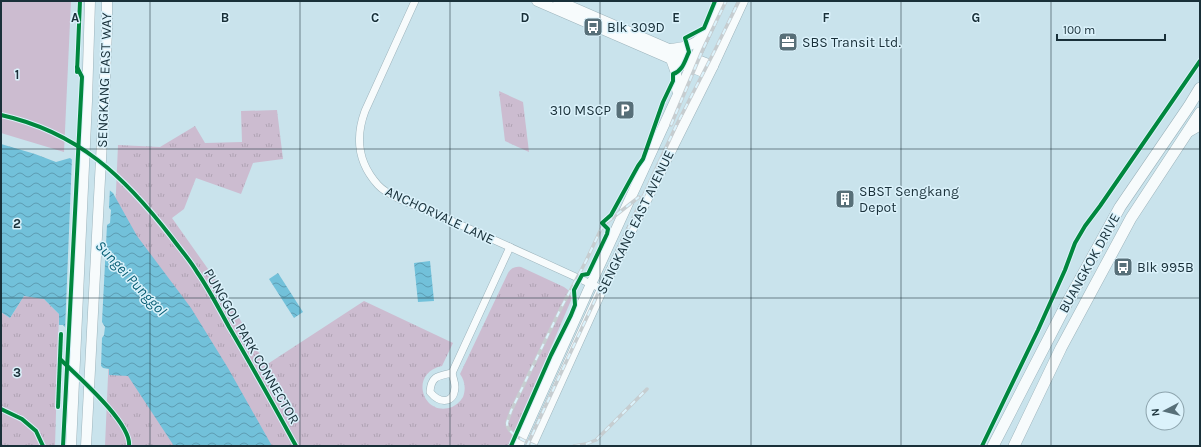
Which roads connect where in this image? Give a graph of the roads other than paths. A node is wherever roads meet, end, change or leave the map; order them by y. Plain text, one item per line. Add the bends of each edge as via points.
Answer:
1 (90, 1) edge
2 (107, 1) edge
3 (415, 1) edge
4 (537, 1) edge
5 (558, 1) edge
6 (721, 1) edge
7 (743, 1) edge
8 (707, 31) junction
9 (670, 54) junction
10 (692, 63) junction
11 (711, 70) junction
12 (677, 94) junction
13 (1198, 95) edge
14 (1200, 113) edge
15 (1200, 127) edge
16 (1186, 135) junction
17 (510, 247) junction
18 (591, 284) junction
19 (602, 289) junction
20 (452, 373) dead end
21 (71, 446) edge
22 (86, 446) edge
23 (518, 446) edge
24 (531, 446) edge
25 (992, 446) edge
26 (1014, 446) edge

1 - 21 main road, SENGKANG EAST WAY
2 - 22 main road, SENGKANG EAST WAY
3 - 17 street, ANCHORVALE LANE via 360,124 362,157 378,185 391,195
4 - 9 main road
5 - 9 main road
6 - 8 main road, SENGKANG EAST AVENUE
7 - 11 main road, SENGKANG EAST AVENUE
8 - 9 main road via 700,40
8 - 10 main road, SENGKANG EAST AVENUE
9 - 10 main road
9 - 12 main road via 678,80
10 - 11 main road
10 - 12 main road, SENGKANG EAST AVENUE
11 - 19 main road, SENGKANG EAST AVENUE
12 - 18 main road, SENGKANG EAST AVENUE
13 - 25 main road, BUANGKOK DRIVE via 1120,207
14 - 16 main road, BUANGKOK DRIVE
15 - 16 street
16 - 26 main road, BUANGKOK DRIVE via 1130,218 1061,348
17 - 18 street, ANCHORVALE LANE
17 - 20 street, ANCHORVALE LANE
18 - 19 street, ANCHORVALE LANE
18 - 23 main road, SENGKANG EAST AVENUE
19 - 24 main road, SENGKANG EAST AVENUE

